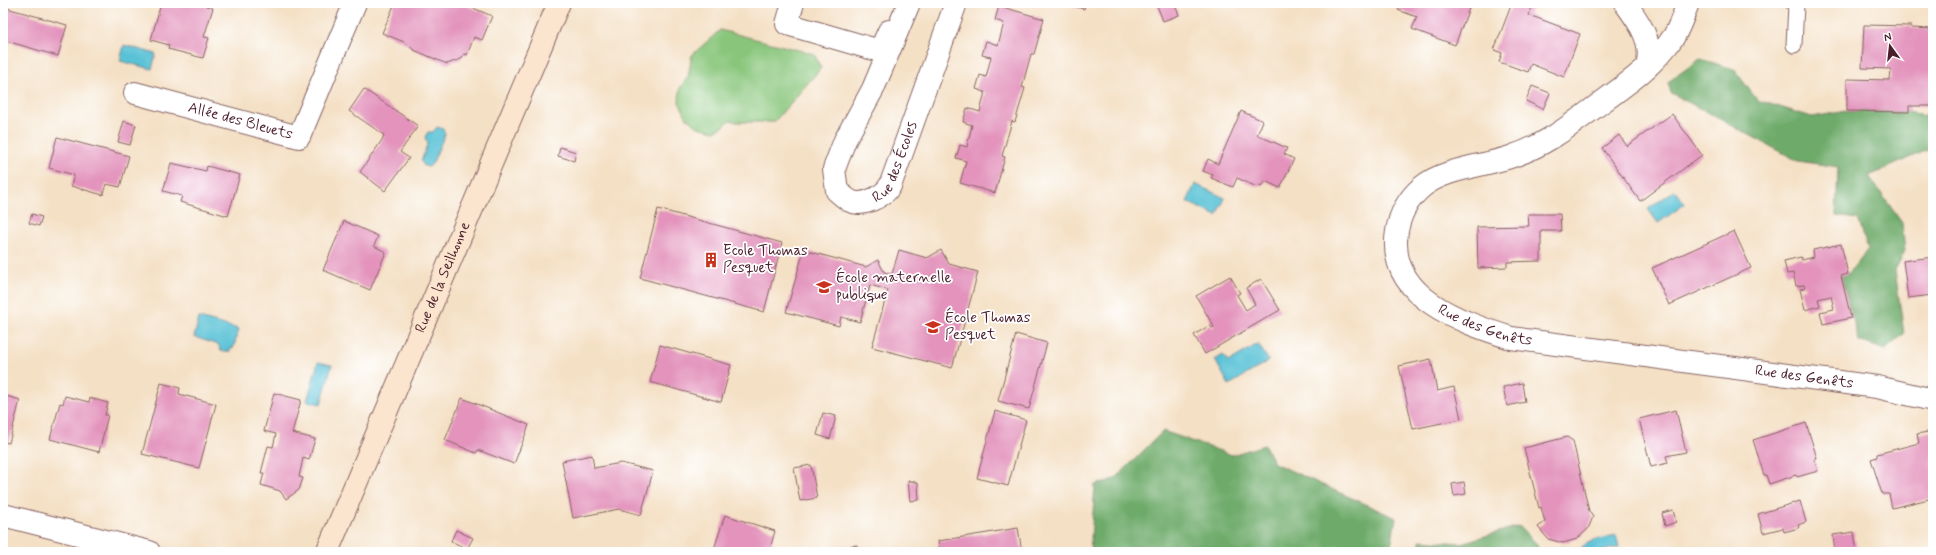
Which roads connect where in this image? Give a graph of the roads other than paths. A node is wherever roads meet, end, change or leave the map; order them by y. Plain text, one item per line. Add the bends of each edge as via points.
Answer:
1 (355, 3) edge
2 (558, 3) edge
3 (793, 3) edge
4 (901, 3) edge
5 (909, 3) edge
6 (956, 3) edge
7 (1625, 3) edge
8 (1688, 3) edge
9 (1793, 3) edge
10 (1794, 45) dead end
11 (1647, 67) junction
12 (135, 93) dead end
13 (1933, 400) edge
14 (3, 515) edge
15 (149, 552) edge
16 (328, 552) edge

1 - 12 street, Allée des Bleuets via 299,137
2 - 16 street, Rue de la Seilhonne
3 - 4 street via 787,24 880,52
5 - 6 street, Rue des Écoles via 834,169 837,191 851,202 876,199 890,186
7 - 11 street via 1645,35 1650,56
8 - 11 street, Rue des Genêts via 1673,37
9 - 10 lane via 1796,5
11 - 13 street, Rue des Genêts via 1552,140 1511,157 1448,174 1422,187 1405,208 1396,236 1400,264 1412,288 1459,319 1510,338 1877,387
14 - 15 street

